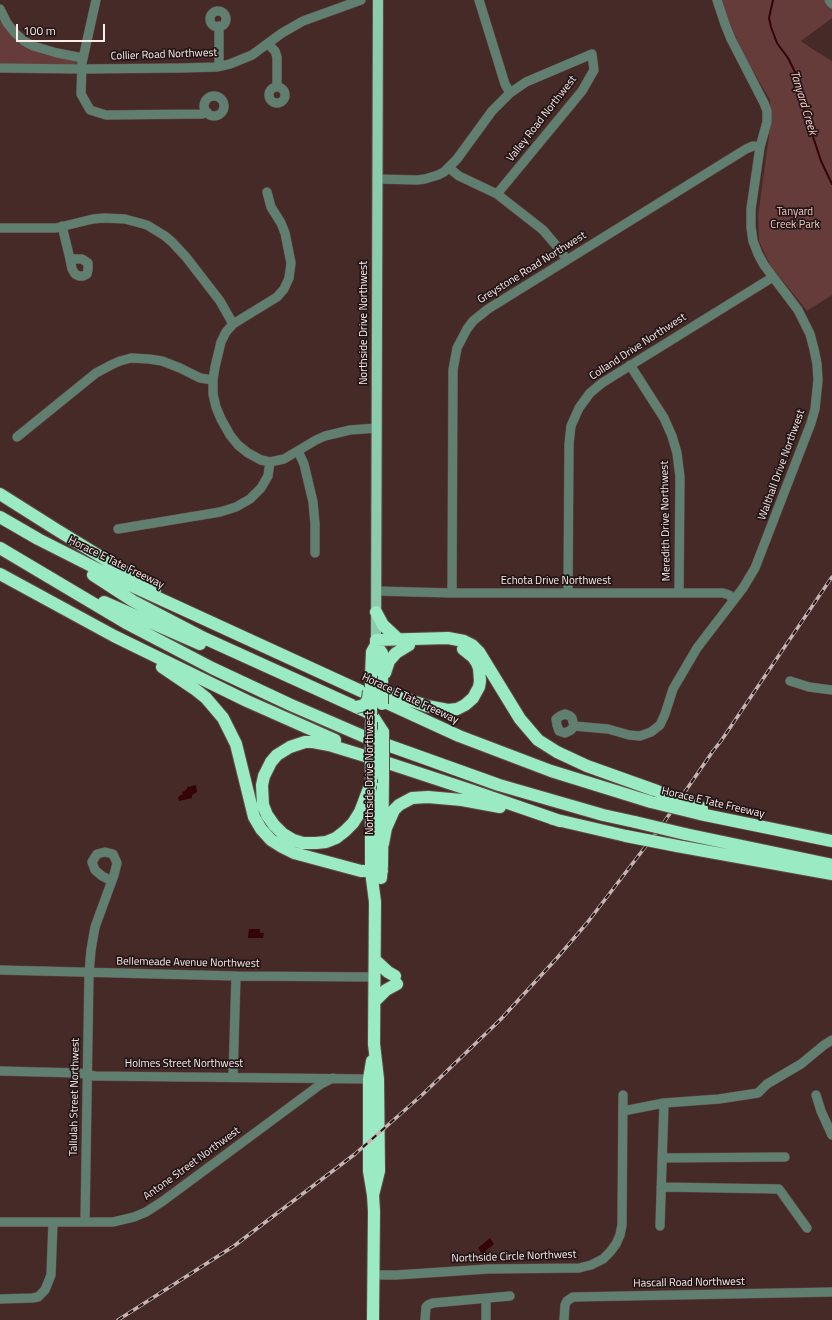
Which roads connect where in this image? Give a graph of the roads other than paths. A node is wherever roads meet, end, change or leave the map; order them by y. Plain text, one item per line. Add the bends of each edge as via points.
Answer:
1 (96, 0) edge
2 (361, 0) edge
3 (378, 0) edge
4 (479, 0) edge
5 (717, 0) edge
6 (829, 0) edge
7 (832, 4) edge
8 (0, 10) edge
9 (219, 26) dead end
10 (268, 44) junction
11 (83, 58) junction
12 (219, 66) junction
13 (0, 68) edge
14 (82, 69) junction
15 (277, 87) dead end
16 (510, 93) junction
17 (207, 112) dead end
18 (760, 146) junction
19 (449, 168) junction
20 (377, 179) junction
21 (267, 192) dead end
22 (497, 194) junction
23 (62, 226) junction
24 (0, 228) edge
25 (70, 259) dead end
26 (567, 260) junction
27 (773, 277) junction
28 (234, 324) junction
29 (630, 365) junction
30 (213, 380) junction
31 (377, 428) junction
32 (17, 437) dead end
33 (298, 451) junction
34 (270, 462) junction
35 (0, 494) edge
36 (0, 517) edge
37 (118, 529) dead end
38 (38, 539) junction
39 (0, 548) edge
40 (315, 553) dead end
41 (0, 565) edge
42 (41, 572) junction
43 (0, 574) edge
44 (376, 591) junction
45 (452, 593) junction
46 (568, 593) junction
47 (679, 593) junction
48 (734, 599) junction
49 (376, 612) junction
50 (207, 621) junction
51 (91, 623) junction
52 (114, 636) junction
53 (199, 639) junction
54 (398, 639) junction
55 (376, 642) junction
56 (259, 645) junction
57 (409, 645) junction
58 (378, 675) junction
59 (790, 681) dead end
60 (832, 690) edge
61 (382, 704) junction
62 (356, 707) junction
63 (369, 718) junction
64 (574, 726) dead end
65 (383, 732) junction
66 (388, 763) junction
67 (371, 783) junction
68 (654, 796) junction
69 (560, 821) junction
70 (832, 841) edge
71 (383, 844) junction
72 (832, 865) edge
73 (377, 871) junction
74 (832, 874) edge
75 (112, 881) dead end
76 (375, 960) junction
77 (0, 970) edge
78 (89, 973) junction
79 (236, 976) junction
80 (375, 977) junction
81 (375, 1001) junction
82 (832, 1040) edge
83 (374, 1044) junction
84 (0, 1071) edge
85 (87, 1075) junction
86 (233, 1077) junction
87 (333, 1078) junction
88 (369, 1079) junction
89 (623, 1095) dead end
90 (816, 1095) dead end
91 (664, 1103) junction
92 (623, 1111) junction
93 (832, 1135) edge
94 (785, 1157) dead end
95 (662, 1158) junction
96 (661, 1187) junction
97 (373, 1195) junction
98 (0, 1222) edge
99 (53, 1222) junction
100 (85, 1222) junction
101 (660, 1226) dead end
102 (807, 1228) dead end
103 (373, 1275) junction
104 (832, 1292) edge
105 (510, 1296) dead end
106 (0, 1299) edge
107 (486, 1299) junction
108 (373, 1320) edge
109 (425, 1320) edge
110 (486, 1320) edge
111 (564, 1320) edge

1 - 11 street
2 - 10 street, Collier Road Northwest via 303,21
3 - 20 main road, Northside Drive Northwest
4 - 16 street
5 - 18 street, Walthall Drive Northwest via 731,39 767,111 767,122
6 - 7 street
8 - 11 street via 15,33 32,46
9 - 12 street
10 - 12 street, Collier Road Northwest via 241,61
10 - 15 street via 277,57
11 - 14 street
12 - 14 street, Collier Road Northwest
13 - 14 street, Collier Road Northwest
14 - 17 street via 82,94 90,110 106,115
16 - 19 street via 492,111
16 - 22 street, Valley Road Northwest via 526,82 592,54 594,70 582,90
18 - 26 street, Greystone Road Northwest via 746,149
18 - 27 street, Walthall Drive Northwest via 750,227 758,254
19 - 20 street via 425,180
19 - 22 street via 459,176
20 - 31 main road, Northside Drive Northwest
21 - 28 street via 271,207 285,233 291,263 290,278 277,297
22 - 26 street via 543,230
23 - 24 street
23 - 25 street
23 - 28 street via 93,219 114,218 136,221 156,230 186,257 220,301
26 - 45 street, Greystone Road Northwest via 480,314 467,329 457,348 453,370
27 - 29 street, Colland Drive Northwest
27 - 48 street, Walthall Drive Northwest via 798,310 810,334 817,364 817,395 811,424 760,557 749,579
28 - 30 street via 221,342
29 - 46 street, Colland Drive Northwest via 590,393 579,408 571,426
29 - 47 street, Meredith Drive Northwest via 664,418 677,453 680,477
30 - 32 street via 200,378 162,361 131,358 120,361 96,373
30 - 34 street via 216,407 230,435 248,453
31 - 33 street via 334,433
31 - 44 main road, Northside Drive Northwest
33 - 34 street via 284,460
33 - 40 street via 304,464 313,502
34 - 37 street via 268,476 261,488 250,499 236,507
35 - 50 highway
36 - 38 highway, Horace E Tate Freeway
38 - 50 highway, Horace E Tate Freeway
38 - 53 highway
39 - 42 highway
41 - 51 highway
42 - 53 highway via 137,617
42 - 72 highway, bridge via 128,624 212,668 358,734 422,758 500,785 603,814
43 - 51 highway
44 - 45 street, Echota Drive Northwest
44 - 49 main road, Northside Drive Northwest
45 - 46 street, Echota Drive Northwest
46 - 47 street, Echota Drive Northwest
47 - 48 street, Echota Drive Northwest via 723,593
48 - 64 street, Walthall Drive Northwest via 697,648 673,689 663,720 655,730 645,735 634,736 608,729
49 - 54 highway via 382,625
49 - 55 main road, Northside Drive Northwest
50 - 56 highway, Horace E Tate Freeway
51 - 52 highway
52 - 66 highway via 247,701
52 - 73 highway via 196,690 216,709 236,744 254,817 271,840 294,853 361,871
53 - 62 highway
53 - 63 highway
54 - 55 highway
54 - 68 highway via 448,638 472,645 483,658 520,719 538,740 557,752
55 - 57 highway
55 - 58 highway, Northside Drive Northwest via 372,652
56 - 57 highway via 427,706 457,709 465,706 473,698 479,687 480,675 476,663 468,652 447,645
56 - 68 highway, Horace E Tate Freeway via 459,736 551,771
57 - 58 highway via 396,653
58 - 61 highway, Northside Drive Northwest, bridge
58 - 62 highway, bridge via 366,702
58 - 63 highway, Northside Drive Northwest, bridge
59 - 60 street
61 - 63 highway
61 - 65 highway, Northside Drive Northwest
62 - 63 highway
63 - 65 highway
63 - 67 highway, Northside Drive Northwest, bridge
65 - 71 highway, Northside Drive Northwest, bridge
66 - 67 highway via 321,743 297,744 283,751 267,768 262,785 263,806 274,825 288,837 303,843 326,842 336,838 353,823
66 - 69 highway
67 - 73 highway, Northside Drive Northwest
68 - 70 highway, Horace E Tate Freeway, bridge via 736,822
69 - 71 highway via 462,800 419,797 406,801 394,810 386,828
69 - 74 highway, bridge via 677,846
71 - 73 highway, Northside Drive Northwest
73 - 76 highway, Northside Drive Northwest
75 - 78 street, Tallulah Street Northwest via 95,927
76 - 80 highway, Northside Drive Northwest
76 - 81 highway via 396,980
77 - 78 street, Bellemeade Avenue Northwest
78 - 79 street, Bellemeade Avenue Northwest
78 - 85 street, Tallulah Street Northwest
79 - 80 street, Bellemeade Avenue Northwest
79 - 86 street
80 - 81 highway, Northside Drive Northwest
81 - 83 highway, Northside Drive Northwest
82 - 91 street via 801,1064 767,1084 758,1093
83 - 88 highway, Northside Drive Northwest
83 - 97 highway, Northside Drive Northwest via 378,1079 379,1171
84 - 85 street, Holmes Street Northwest
85 - 86 street, Holmes Street Northwest
85 - 100 street, Tallulah Street Northwest
86 - 87 street, Holmes Street Northwest
87 - 88 street, Holmes Street Northwest
87 - 100 street, Antone Street Northwest via 321,1084 146,1212 112,1222
88 - 97 highway, Northside Drive Northwest via 369,1170
89 - 92 street, Northside Circle Northwest
90 - 93 street
91 - 92 street
91 - 95 street
92 - 103 street, Northside Circle Northwest via 622,1226 616,1244 603,1259 579,1268 488,1269
94 - 95 street
95 - 96 street
96 - 101 street
96 - 102 street via 779,1189
97 - 103 highway, Northside Drive Northwest
98 - 99 street, Antone Street Northwest
99 - 100 street, Antone Street Northwest
99 - 106 street via 51,1275 45,1290 38,1297
103 - 108 highway, Northside Drive Northwest
104 - 111 street, Hascall Road Northwest via 573,1297 565,1305
105 - 107 street
107 - 109 street via 430,1304 426,1308
107 - 110 street

